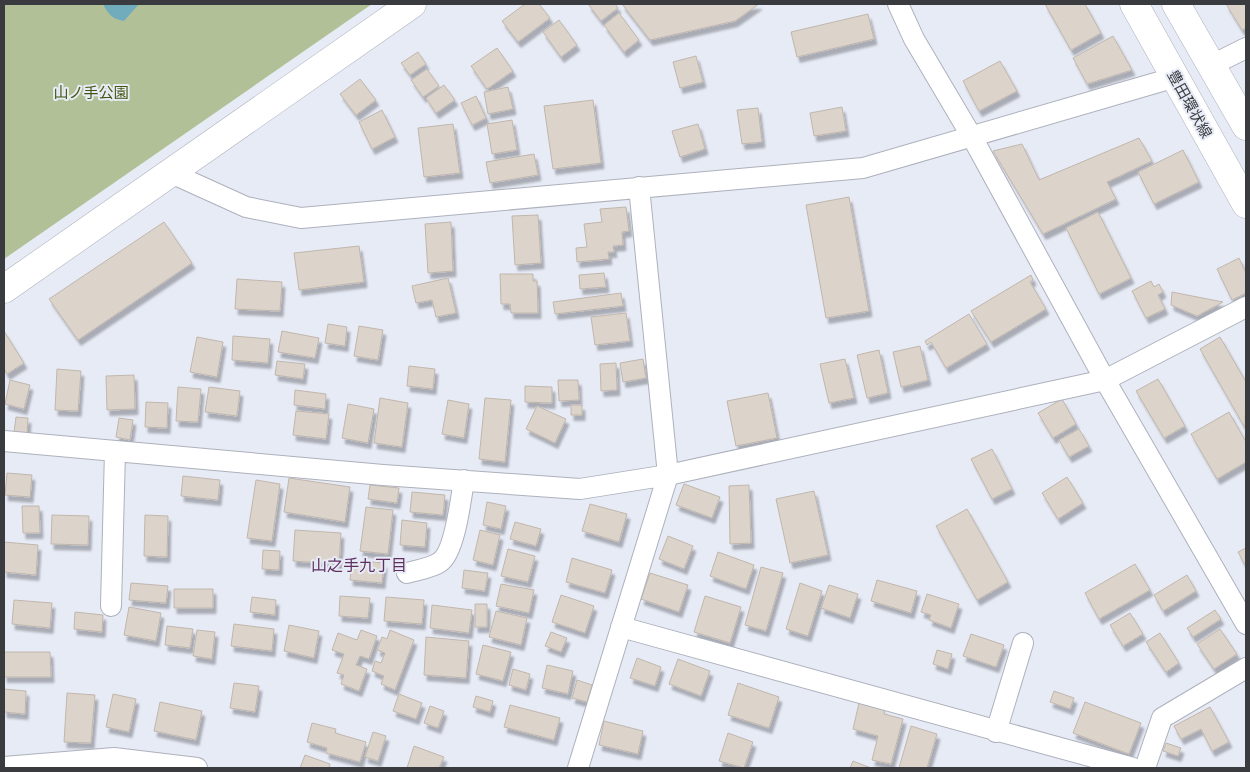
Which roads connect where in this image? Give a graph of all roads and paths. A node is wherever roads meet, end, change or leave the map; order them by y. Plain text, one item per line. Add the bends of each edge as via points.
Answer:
1 (412, 4) edge
2 (898, 4) edge
3 (1134, 4) edge
4 (1176, 4) edge
5 (1246, 48) edge
6 (1212, 65) junction
7 (1176, 77) junction
8 (1246, 126) edge
9 (972, 137) junction
10 (171, 173) junction
11 (640, 187) junction
12 (1246, 204) edge
13 (4, 288) edge
14 (1246, 306) edge
15 (1105, 380) junction
16 (4, 441) edge
17 (115, 451) junction
18 (668, 475) junction
19 (464, 480) junction
20 (407, 573) dead end
21 (111, 606) dead end
22 (1246, 624) edge
23 (621, 627) junction
24 (1023, 643) dead end
25 (1246, 668) edge
26 (996, 732) junction
27 (4, 767) edge
28 (197, 768) edge
29 (578, 768) edge
30 (1133, 768) edge
31 (1145, 768) edge

1 - 10 street
2 - 9 street via 914,39
3 - 7 street, 豊田環状線
4 - 6 street
5 - 6 street
6 - 8 street
7 - 9 street
7 - 12 street, 豊田環状線
9 - 11 street via 863,168
9 - 15 street
10 - 11 street via 246,207 301,218
10 - 13 street
11 - 18 street
14 - 15 street
15 - 18 street
15 - 22 street
16 - 17 street
17 - 19 street
17 - 21 street
18 - 19 street via 580,489
18 - 23 street
19 - 20 street via 448,550 441,562
23 - 26 street
23 - 29 street
24 - 26 street
25 - 31 street via 1162,718
26 - 30 street
27 - 28 street via 114,758

